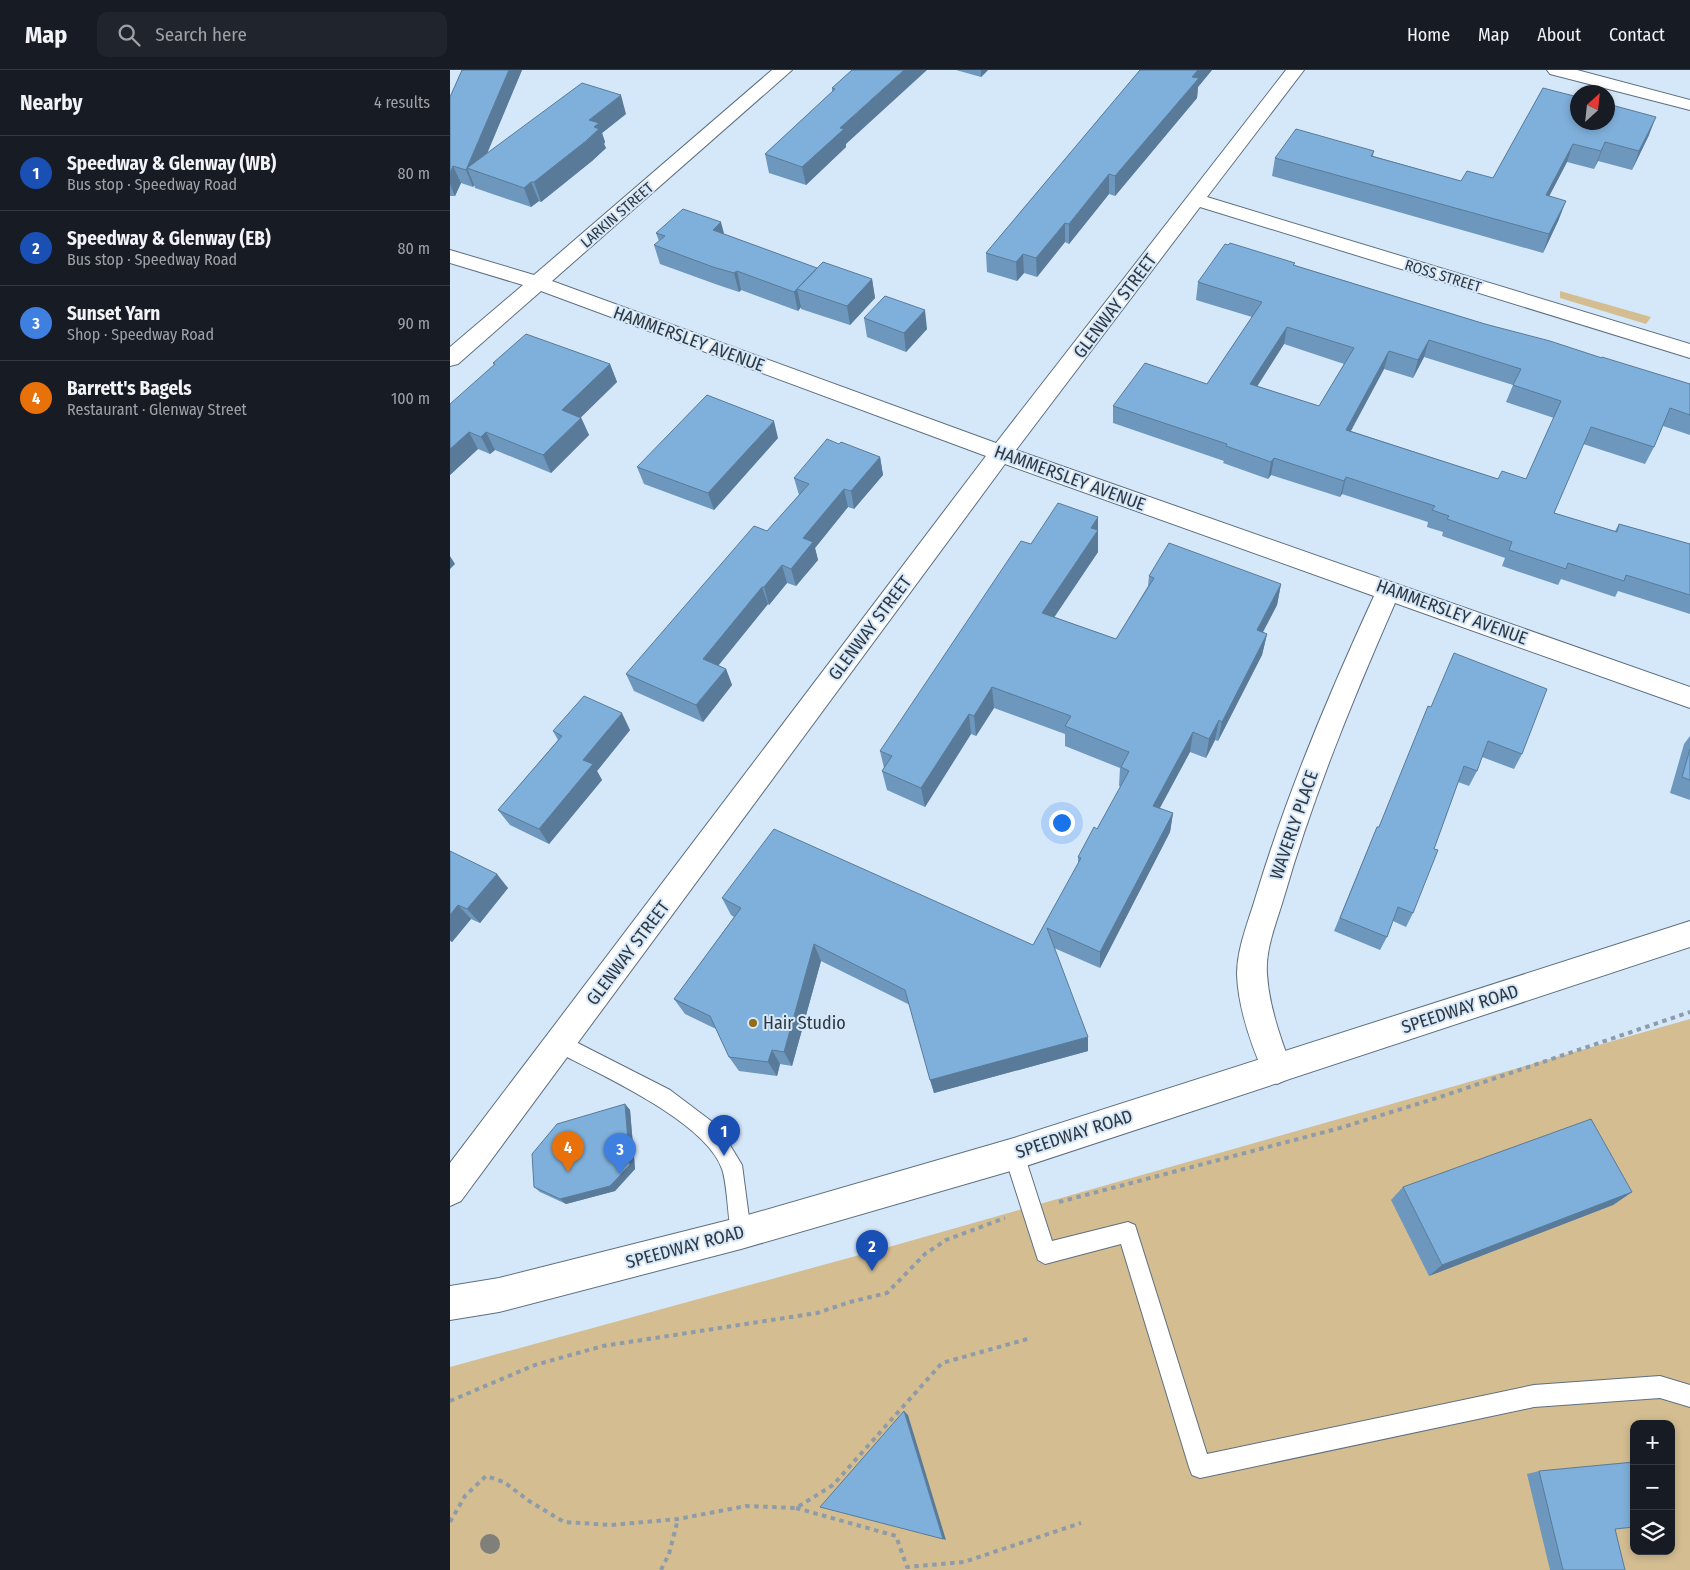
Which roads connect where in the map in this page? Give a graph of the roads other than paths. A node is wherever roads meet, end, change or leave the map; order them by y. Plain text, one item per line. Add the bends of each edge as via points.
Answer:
1 (783, 70) edge
2 (1295, 70) edge
3 (1556, 70) edge
4 (1690, 105) edge
5 (1196, 200) junction
6 (450, 256) edge
7 (538, 283) junction
8 (1690, 351) edge
9 (450, 359) edge
10 (1002, 453) junction
11 (1389, 590) junction
12 (1690, 698) edge
13 (1690, 934) edge
14 (560, 1043) junction
15 (1277, 1069) junction
16 (1014, 1154) junction
17 (450, 1190) edge
18 (741, 1233) junction
19 (450, 1303) edge
20 (1690, 1396) edge

1 - 7 street, LARKIN STREET
2 - 5 street, GLENWAY STREET
3 - 4 street
5 - 8 street, ROSS STREET
5 - 10 street, GLENWAY STREET
6 - 7 street, HAMMERSLEY AVENUE
7 - 9 street, LARKIN STREET
7 - 10 street, HAMMERSLEY AVENUE
10 - 11 street, HAMMERSLEY AVENUE
10 - 14 street, GLENWAY STREET
11 - 12 street, HAMMERSLEY AVENUE
11 - 15 street, WAVERLY PLACE via 1336,710 1277,869 1262,924 1252,972 1260,1018
13 - 15 street, SPEEDWAY ROAD
14 - 17 street, GLENWAY STREET
14 - 18 lane via 664,1097 712,1134 732,1165
15 - 16 street, SPEEDWAY ROAD
16 - 18 street, SPEEDWAY ROAD
16 - 20 lane via 1045,1253 1128,1232 1200,1467 1534,1396 1660,1387
18 - 19 street, SPEEDWAY ROAD via 499,1295

